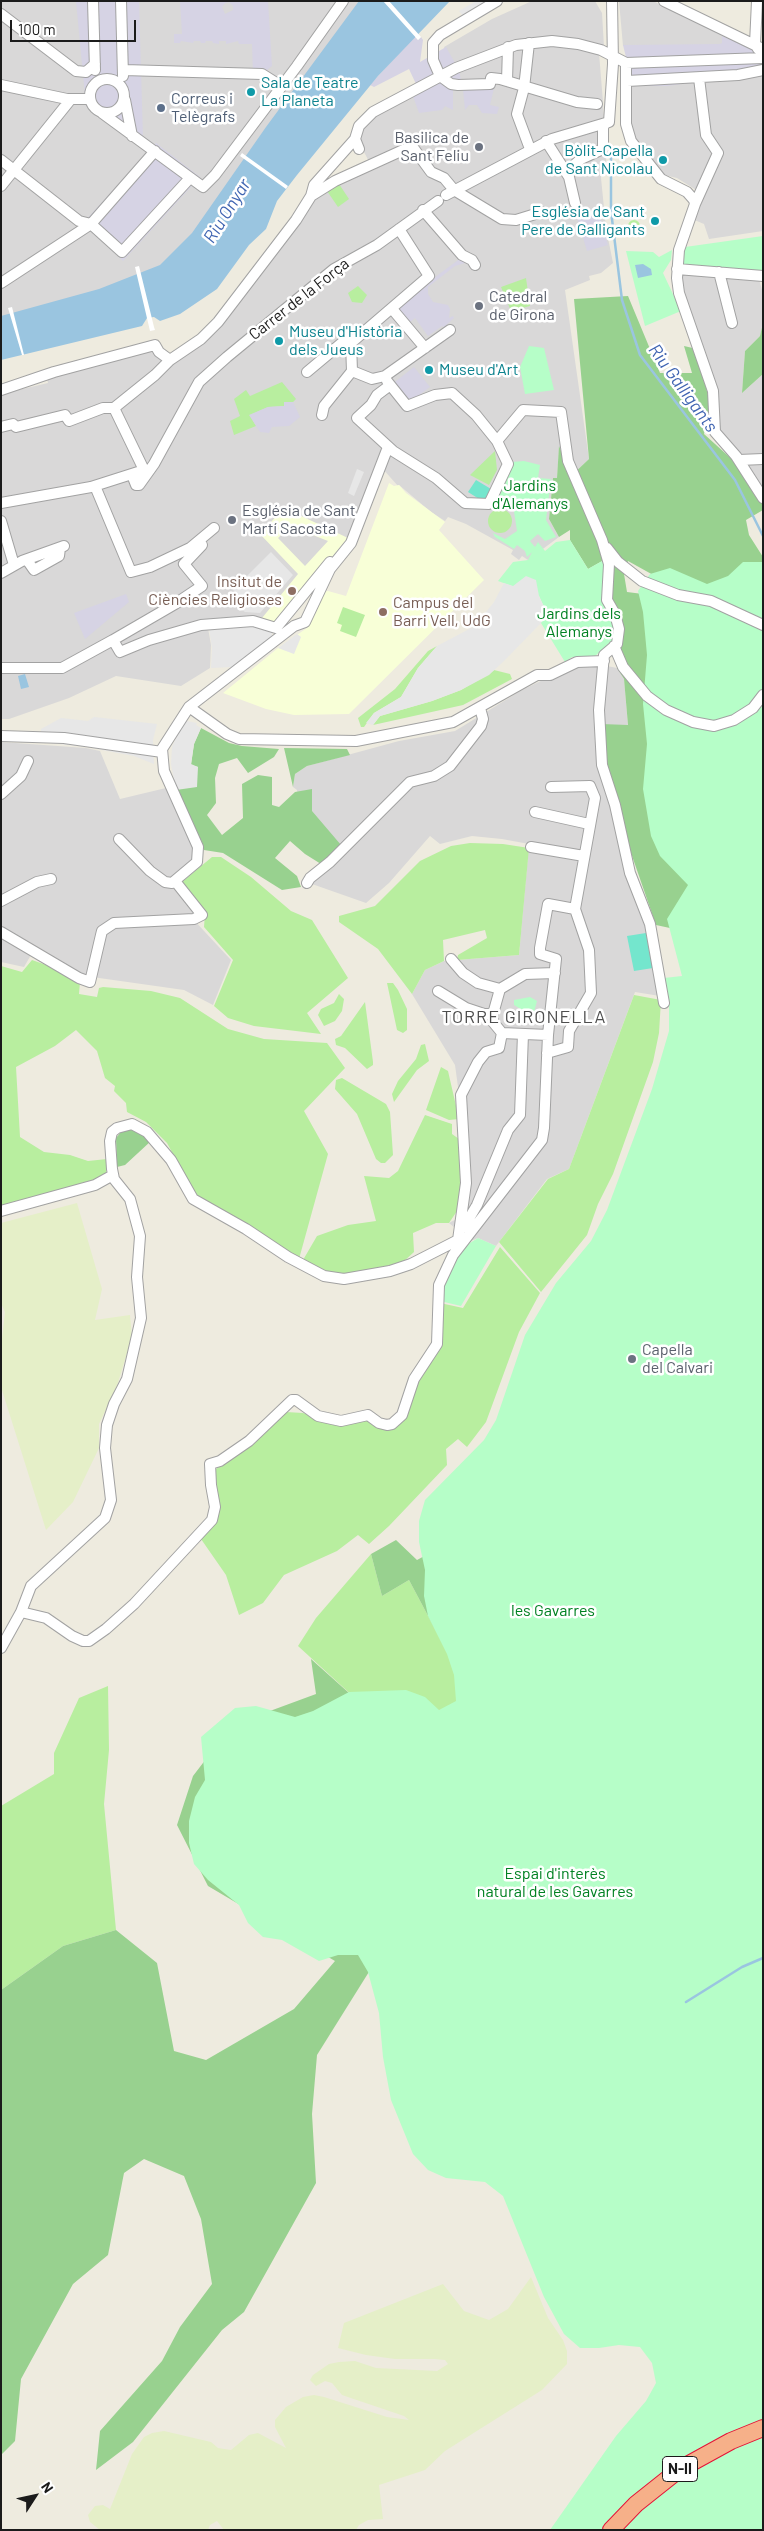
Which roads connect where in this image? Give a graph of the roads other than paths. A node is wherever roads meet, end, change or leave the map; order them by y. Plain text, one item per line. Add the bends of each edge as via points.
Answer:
1 (93, 1) edge
2 (121, 1) edge
3 (342, 1) edge
4 (497, 1) edge
5 (612, 1) edge
6 (664, 1) edge
7 (757, 1) edge
8 (1, 14) edge
9 (529, 43) junction
10 (508, 47) junction
11 (759, 47) edge
12 (613, 56) junction
13 (760, 58) edge
14 (626, 63) junction
15 (95, 64) junction
16 (124, 70) junction
17 (763, 70) edge
18 (440, 76) junction
19 (698, 78) junction
20 (510, 81) junction
21 (627, 81) junction
22 (96, 83) junction
23 (1, 85) edge
24 (122, 86) junction
25 (281, 86) junction
26 (524, 88) junction
27 (71, 99) junction
28 (90, 99) junction
29 (125, 99) junction
30 (597, 104) dead end
31 (102, 113) junction
32 (605, 124) junction
33 (135, 138) junction
34 (355, 139) junction
35 (546, 142) junction
36 (359, 149) dead end
37 (530, 149) junction
38 (155, 151) junction
39 (8, 165) edge
40 (566, 172) junction
41 (197, 183) junction
42 (1, 186) edge
43 (446, 195) junction
44 (311, 196) junction
45 (575, 203) dead end
46 (695, 204) junction
47 (423, 210) junction
48 (542, 212) dead end
49 (91, 224) junction
50 (398, 229) junction
51 (475, 265) dead end
52 (677, 269) junction
53 (719, 272) junction
54 (763, 276) edge
55 (1, 283) edge
56 (393, 310) junction
57 (732, 323) dead end
58 (450, 330) dead end
59 (352, 342) junction
60 (425, 348) junction
61 (170, 360) junction
62 (306, 372) dead end
63 (352, 372) junction
64 (387, 381) junction
65 (1, 390) edge
66 (114, 408) junction
67 (82, 413) dead end
68 (322, 415) dead end
69 (64, 417) junction
70 (1, 427) edge
71 (497, 441) junction
72 (388, 447) junction
73 (763, 459) edge
74 (739, 460) junction
75 (145, 466) junction
76 (95, 486) junction
77 (763, 498) edge
78 (1, 503) edge
79 (1, 521) edge
80 (603, 543) junction
81 (347, 546) junction
82 (62, 547) dead end
83 (21, 562) junction
84 (1, 573) edge
85 (763, 625) edge
86 (113, 640) junction
87 (614, 646) junction
88 (604, 661) junction
89 (1, 668) edge
90 (763, 695) edge
91 (189, 707) junction
92 (480, 708) junction
93 (1, 736) edge
94 (162, 752) junction
95 (28, 761) dead end
96 (551, 788) dead end
97 (1, 794) edge
98 (611, 795) junction
99 (595, 798) junction
100 (535, 812) dead end
101 (589, 824) junction
102 (119, 839) dead end
103 (531, 847) dead end
104 (584, 856) junction
105 (51, 879) dead end
106 (175, 881) junction
107 (307, 883) dead end
108 (1, 902) edge
109 (575, 909) junction
110 (1, 932) edge
111 (452, 959) dead end
112 (555, 973) junction
113 (500, 989) junction
114 (438, 991) dead end
115 (664, 1004) dead end
116 (493, 1014) junction
117 (502, 1033) junction
118 (523, 1034) junction
119 (548, 1035) junction
120 (547, 1053) junction
121 (113, 1175) junction
122 (1, 1211) edge
123 (460, 1240) junction
124 (21, 1612) junction
125 (1, 1648) edge
126 (763, 2428) edge
127 (611, 2530) edge

1 - 15 street
2 - 16 street
3 - 25 street
4 - 18 street via 440,35 433,43 433,60
5 - 12 street
6 - 11 street
7 - 11 street
8 - 15 street via 76,71 86,72
9 - 10 street
9 - 12 street via 570,43
9 - 26 street
10 - 18 street
10 - 20 street
11 - 13 street
12 - 14 street
12 - 32 street via 610,122
13 - 14 street
14 - 21 street
15 - 22 street
16 - 24 street
16 - 25 street via 262,74
17 - 19 street via 738,76
18 - 20 street via 451,84 490,84 492,78
18 - 34 street via 368,116 359,126
19 - 21 street
19 - 46 street via 706,135 718,153
20 - 26 street
21 - 46 street via 626,124 631,141 661,179 687,192
22 - 24 street via 110,79
22 - 28 street
23 - 27 street
24 - 29 street
25 - 41 street
26 - 30 street
26 - 37 street via 517,114
27 - 28 street
27 - 39 street
28 - 31 street via 94,108
29 - 31 street via 117,111
29 - 33 street via 127,118
31 - 33 street
32 - 35 street, Carrer de la Força via 573,131
32 - 40 street via 603,149 581,159
33 - 38 street
34 - 36 street
34 - 44 street via 314,185
35 - 37 street, Carrer de la Força
35 - 40 street
37 - 43 street, Carrer de la Força
38 - 41 street
38 - 49 street
39 - 42 street
39 - 49 street via 80,221
40 - 45 street
41 - 49 street via 122,252
43 - 44 street via 444,178 431,172 412,146 335,181
43 - 47 street, Carrer de la Força
43 - 48 street via 502,219 516,220
44 - 61 street via 213,328
46 - 52 street via 680,246
47 - 50 street, Carrer de la Força
47 - 51 street via 462,255
49 - 55 street
50 - 56 street via 429,276
50 - 75 street, Carrer de la Força via 334,269 201,378
52 - 53 street
52 - 74 street via 679,293 713,391 715,432
53 - 54 street
53 - 57 street
56 - 59 street
56 - 60 street
58 - 60 street
59 - 62 street via 344,341
59 - 63 street
60 - 64 street
61 - 65 street via 155,345
61 - 66 street
63 - 64 street
63 - 68 street via 324,406
64 - 71 street via 407,406 435,395 452,393
64 - 72 street via 371,405 356,418
66 - 69 street via 103,408 69,421
66 - 75 street
67 - 69 street
69 - 70 street
71 - 72 street via 508,464 488,504 465,503 436,478
71 - 80 street via 523,410 561,412 567,459
72 - 81 street
73 - 74 street
74 - 77 street
75 - 76 street, Carrer de la Força via 139,484 136,485 132,475
76 - 78 street
76 - 86 street via 131,572 150,567 190,548 214,528 184,564 202,586
79 - 83 street
80 - 85 street via 618,562 642,581 678,596 711,601
80 - 87 street via 609,564 607,600 619,629
81 - 86 street via 337,553 276,628 253,621 201,625 120,652
81 - 91 street via 330,569 305,622 294,626
82 - 83 street
83 - 84 street
86 - 89 street via 66,668
87 - 88 street via 604,655
87 - 90 street via 624,667 648,696 666,710 693,722 714,726 734,720 753,708
88 - 92 street via 577,662 550,675 537,674
88 - 98 street via 600,738 602,765
91 - 92 street via 239,739 343,741 453,722
91 - 94 street
92 - 107 street via 481,726 450,766 434,776 410,782
93 - 94 street via 64,738
94 - 106 street via 164,771 199,853 192,868
95 - 97 street via 21,776
96 - 99 street via 590,786
98 - 99 street
98 - 115 street via 630,873 650,924
99 - 101 street
100 - 101 street
101 - 104 street
102 - 106 street via 159,878 168,883
103 - 104 street
104 - 109 street
105 - 108 street via 37,882
106 - 110 street via 202,915 194,919 114,923 100,935 90,982 81,980
109 - 112 street via 548,904 540,954 556,958
109 - 120 street via 589,950 591,993 569,1031 568,1047
111 - 113 street via 463,973 478,983
112 - 113 street via 526,974
112 - 119 street
113 - 116 street
114 - 116 street via 466,1008
116 - 117 street via 493,1022
117 - 118 street
117 - 123 street via 499,1048 486,1052 460,1095 466,1183
118 - 119 street
118 - 123 street via 520,1115 508,1130
119 - 120 street
120 - 123 street via 542,1140
121 - 122 street via 95,1185
121 - 123 street via 112,1132 121,1125 138,1126 171,1160 193,1199 294,1261 334,1279 402,1268
121 - 124 street via 130,1199 140,1236 137,1277 141,1318 127,1379 107,1425 105,1448 111,1500 105,1518 35,1580 27,1592
123 - 124 street via 439,1286 437,1344 416,1374 405,1410 397,1421 387,1425 368,1415 346,1421 324,1418 292,1400 249,1441 210,1464 216,1507 212,1520 134,1604 106,1629 89,1641 83,1641 46,1618
124 - 125 street
126 - 127 highway, N-II via 731,2441 680,2469

